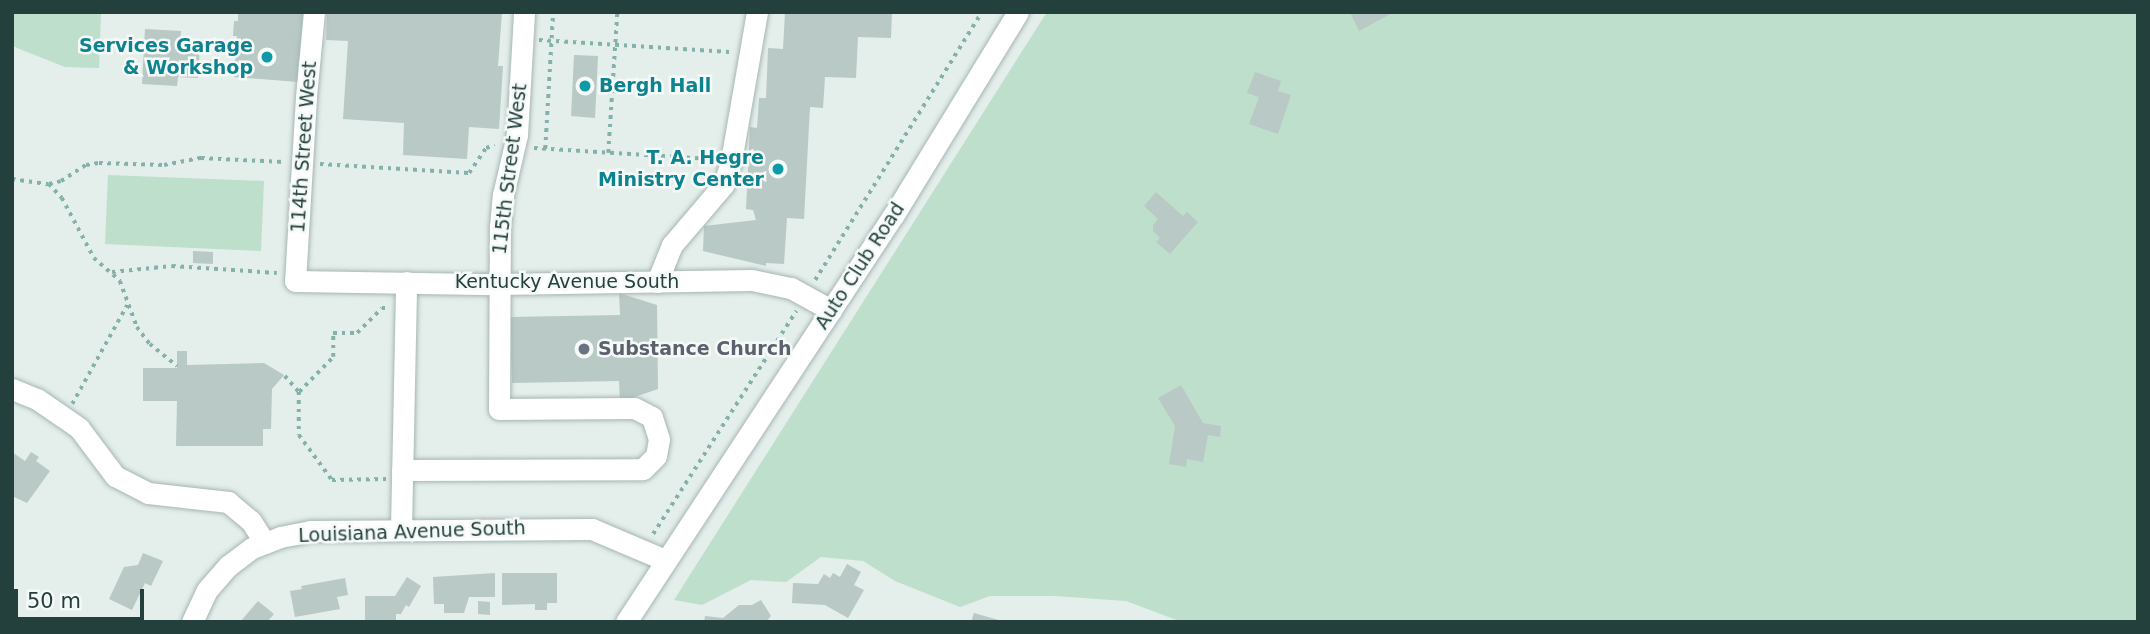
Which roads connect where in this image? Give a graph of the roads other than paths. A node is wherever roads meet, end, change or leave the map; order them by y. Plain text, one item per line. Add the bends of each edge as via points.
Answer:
1 (314, 12) edge
2 (524, 12) edge
3 (757, 12) edge
4 (1018, 12) edge
5 (296, 278) joint
6 (406, 282) junction
7 (657, 282) junction
8 (498, 284) junction
9 (831, 310) junction
10 (12, 389) edge
11 (402, 475) junction
12 (401, 528) junction
13 (265, 543) junction
14 (665, 560) junction
15 (192, 622) edge
16 (626, 622) edge

1 - 5 street, 114th Street West
2 - 8 street, 115th Street West via 515,147 503,195
3 - 7 street via 724,184 672,245
4 - 9 street, Auto Club Road
5 - 6 street, Kentucky Avenue South
6 - 8 street, Kentucky Avenue South
6 - 11 street
7 - 8 street, Kentucky Avenue South
7 - 9 street, Kentucky Avenue South via 752,281 792,288
8 - 11 street, 115th Street West via 499,409 634,408 652,417 659,439 656,456 643,469
9 - 14 street, Auto Club Road
10 - 13 street via 37,399 79,428 115,476 148,493 228,502 251,521
11 - 12 street
12 - 13 street, Louisiana Avenue South via 310,531
12 - 14 street, Louisiana Avenue South via 592,529
13 - 15 street, Louisiana Avenue South via 228,566 207,590
14 - 16 street, Auto Club Road

